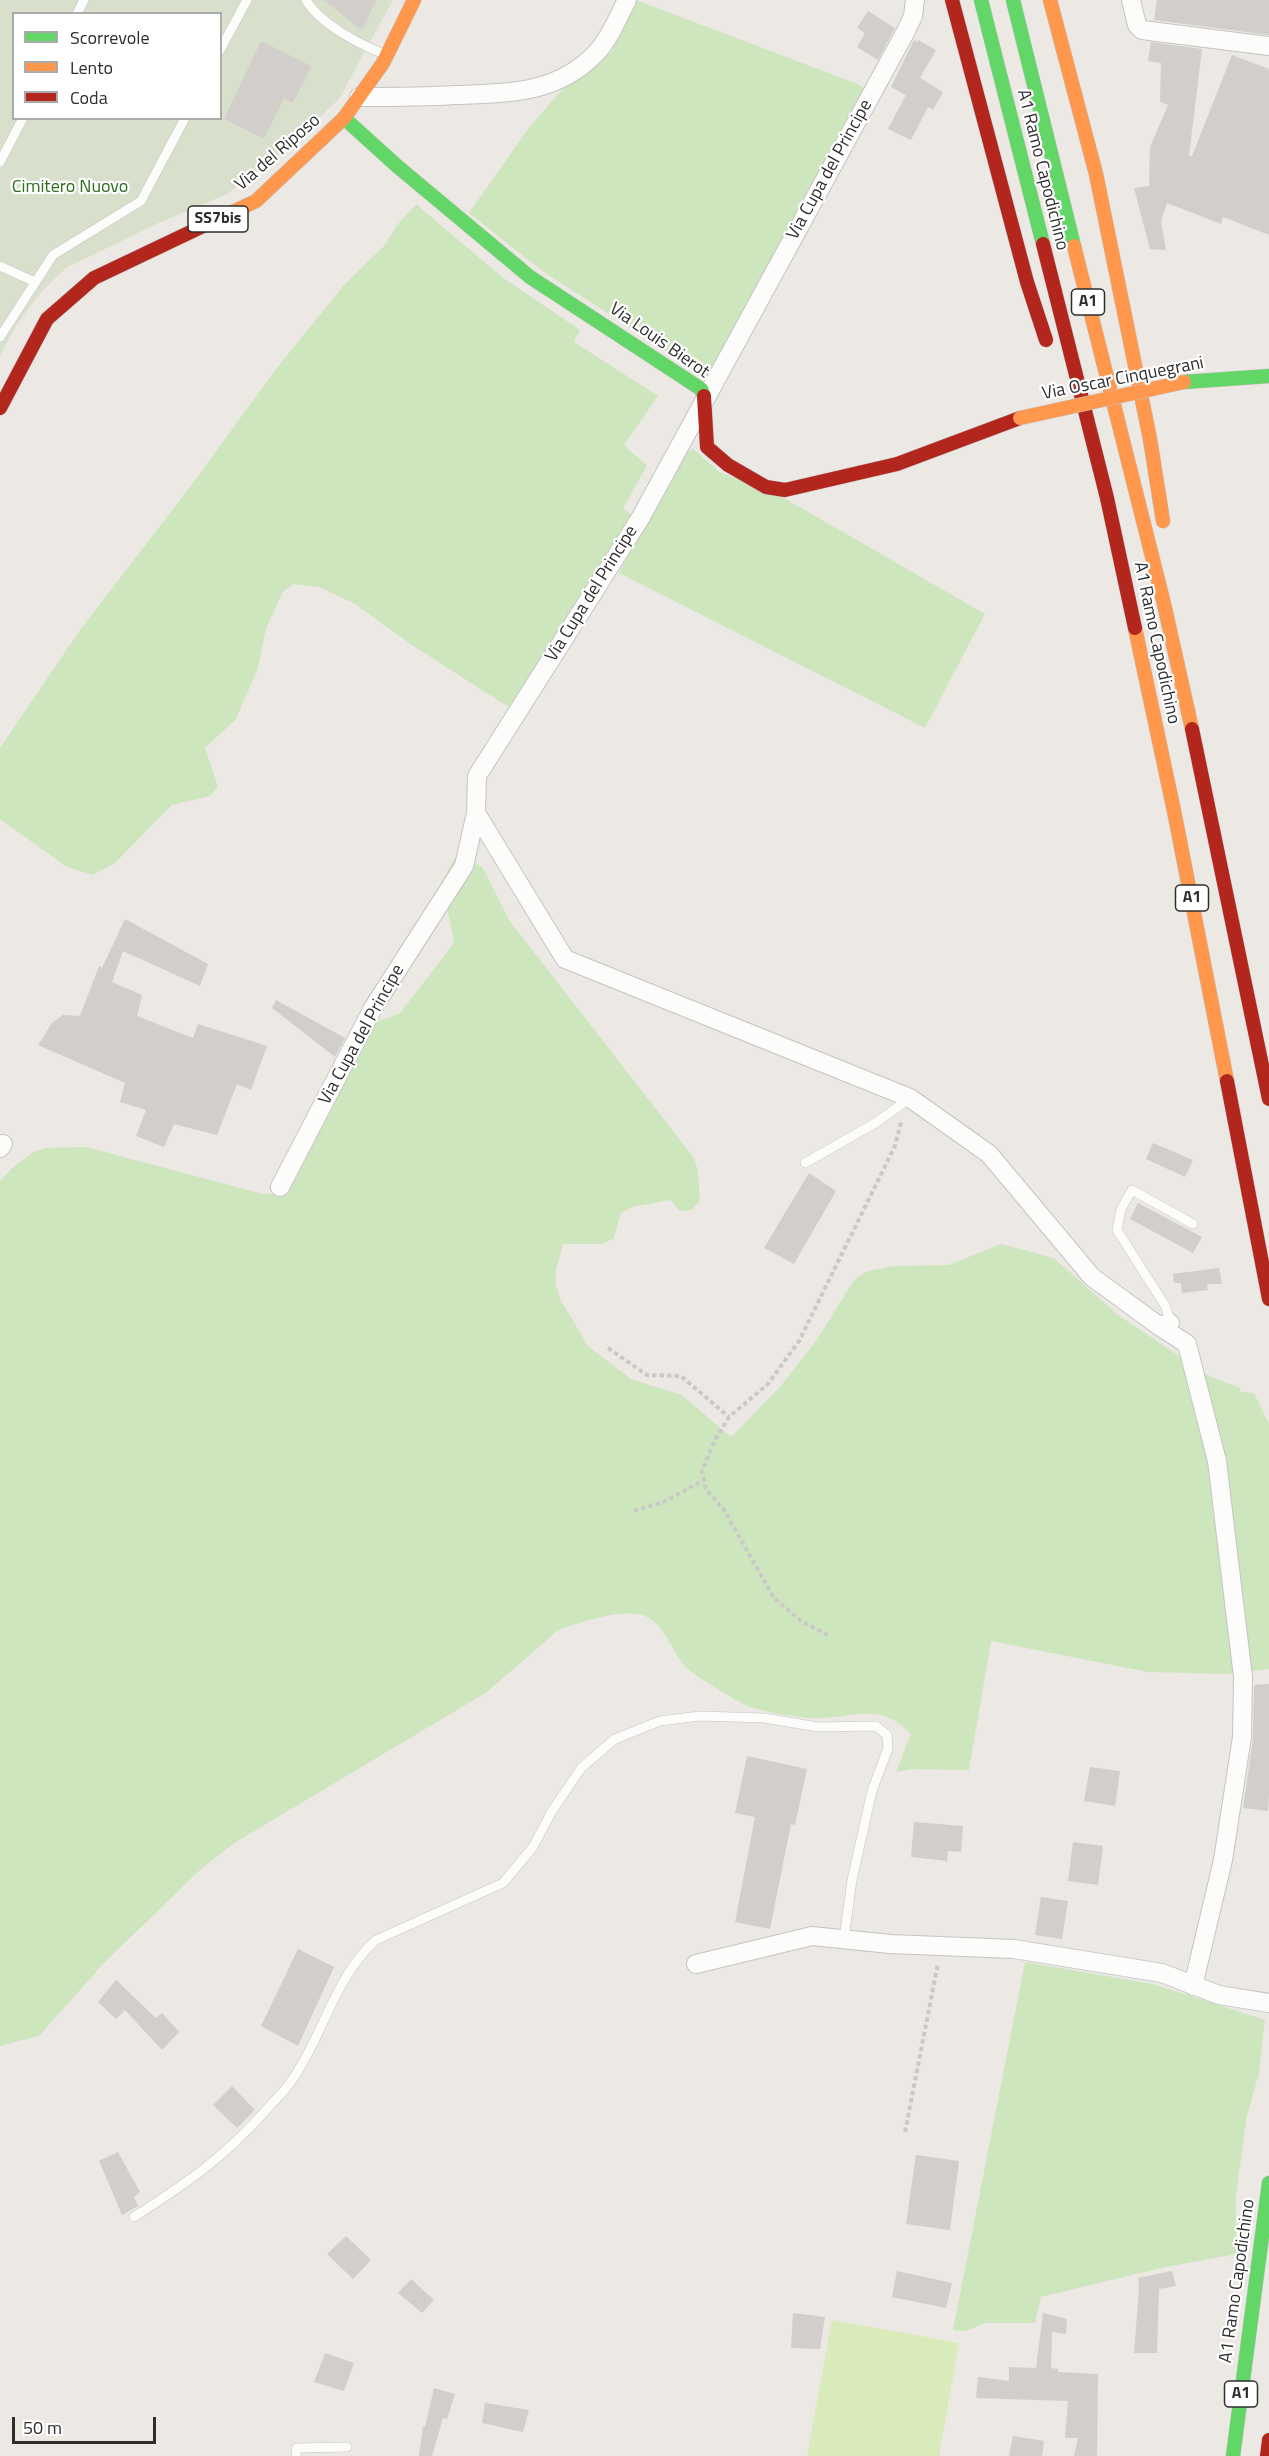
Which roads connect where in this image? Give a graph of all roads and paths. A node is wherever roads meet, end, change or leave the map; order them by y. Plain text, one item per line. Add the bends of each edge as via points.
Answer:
1 (247, 0) edge
2 (306, 0) edge
3 (414, 0) edge
4 (627, 0) edge
5 (915, 0) edge
6 (952, 0) edge
7 (981, 0) edge
8 (1013, 0) edge
9 (1050, 0) edge
10 (1131, 0) edge
11 (222, 46) edge
12 (1269, 46) edge
13 (387, 55) junction
14 (359, 97) junction
15 (344, 118) junction
16 (21, 120) edge
17 (183, 120) edge
18 (0, 162) edge
19 (0, 266) edge
20 (35, 282) junction
21 (0, 337) edge
22 (1049, 349) dead end
23 (1269, 376) edge
24 (1063, 393) dead end
25 (706, 398) junction
26 (0, 408) edge
27 (1020, 418) joint
28 (1107, 498) junction
29 (1164, 604) junction
30 (476, 813) junction
31 (910, 1098) junction
32 (1269, 1099) edge
33 (805, 1163) dead end
34 (280, 1187) dead end
35 (1193, 1224) dead end
36 (1269, 1299) edge
37 (1164, 1324) junction
38 (608, 1348) dead end
39 (729, 1417) junction
40 (704, 1480) junction
41 (634, 1511) dead end
42 (828, 1635) dead end
43 (844, 1938) junction
44 (944, 1947) junction
45 (696, 1965) dead end
46 (1193, 1986) junction
47 (1261, 2003) edge
48 (904, 2132) dead end
49 (1269, 2182) edge
50 (134, 2217) dead end
51 (1269, 2440) edge
52 (347, 2447) dead end
53 (296, 2456) edge
54 (1233, 2456) edge
55 (1267, 2456) edge

1 - 11 lane
2 - 13 lane via 332,26
3 - 13 main road, Via del Riposo / SS7bis
4 - 14 street via 598,51 567,77 544,86 516,93
5 - 25 street, Via Cupa del Principe via 906,31
6 - 22 main road via 1027,282
7 - 28 main road, A1 Ramo Capodichino / A1
8 - 29 main road, A1 Ramo Capodichino / A1
9 - 29 main road via 1098,185 1150,439 1164,544
10 - 12 street via 1142,30
13 - 14 main road, Via del Riposo / SS7bis
14 - 15 main road, Via del Riposo / SS7bis
15 - 25 main road, Via Louis Bierot via 530,277 701,389
15 - 26 main road, Via del Riposo / SS7bis via 256,201 94,278 47,319
16 - 18 lane
17 - 20 lane via 141,201 53,255
19 - 20 lane
20 - 21 lane
23 - 27 main road, Via Oscar Cinquegrani, bridge via 1184,382
24 - 28 main road via 1076,432
25 - 27 main road, Via Louis Bierot via 707,447 728,465 766,487 785,490 897,464
25 - 30 street, Via Cupa del Principe via 641,517 477,776
28 - 36 main road, A1 Ramo Capodichino / A1 via 1174,811
29 - 32 main road, A1 Ramo Capodichino / A1
30 - 31 street via 566,959
30 - 34 street, Via Cupa del Principe via 464,866 373,1008
31 - 33 lane via 877,1122
31 - 37 street via 989,1154 1092,1277
31 - 39 path via 895,1146 800,1341 768,1384
35 - 37 lane via 1132,1190 1121,1209 1117,1230 1166,1307
37 - 46 street via 1187,1344 1217,1461 1243,1677 1242,1737 1223,1860
38 - 39 path via 646,1375 681,1376
39 - 40 path via 702,1471
40 - 41 path via 663,1502
40 - 42 path via 774,1598 801,1622
43 - 44 street
43 - 45 street via 812,1936
43 - 50 lane via 872,1791 888,1748 882,1730 869,1726 818,1727 764,1718 700,1716 660,1721 615,1739 582,1767 532,1847 502,1883 376,1940 361,1953 291,2082 248,2132 212,2165
44 - 46 street via 1014,1949 1162,1973
44 - 48 path
46 - 47 street
49 - 54 main road, A1 Ramo Capodichino / A1
51 - 55 main road
52 - 53 lane via 297,2448

